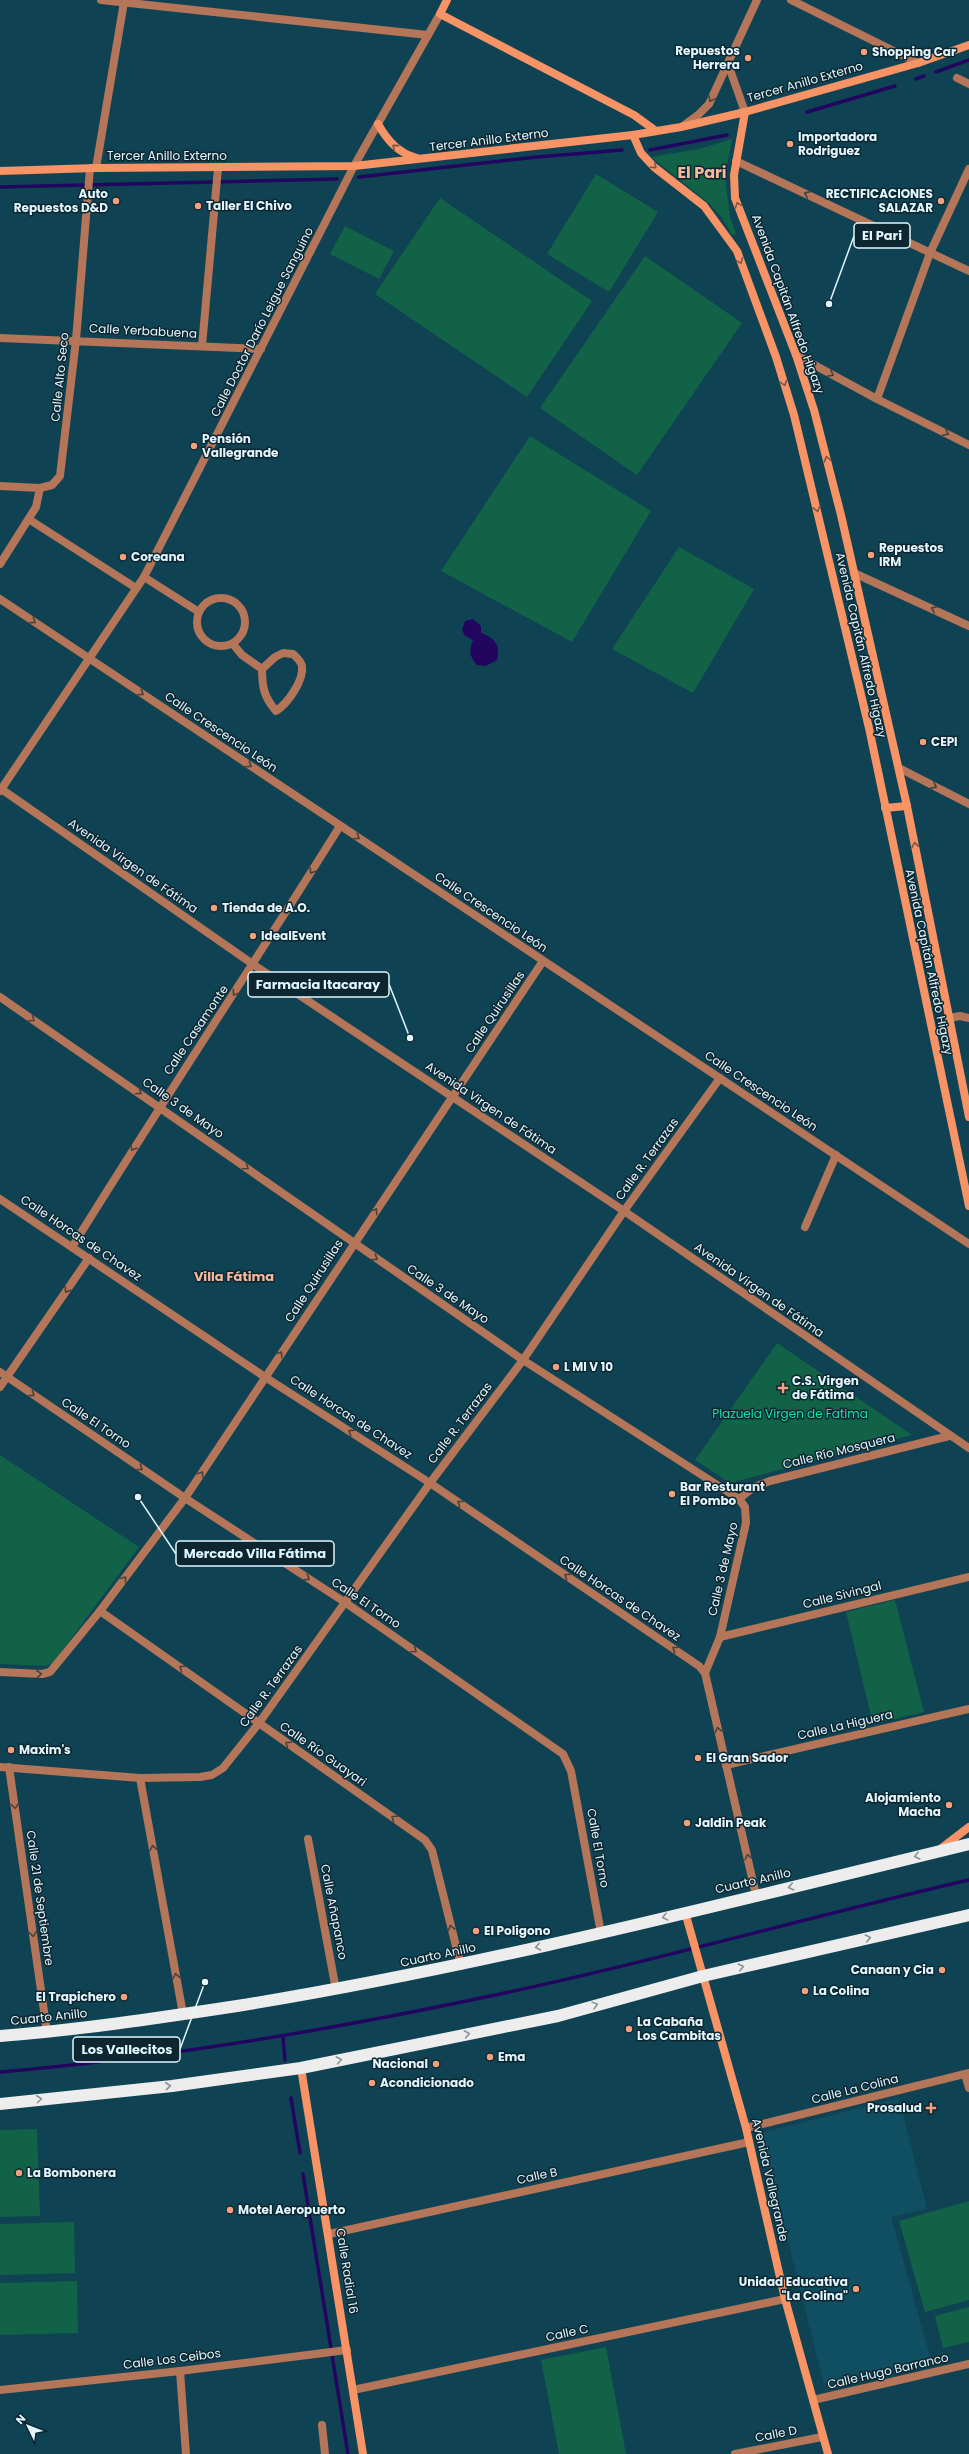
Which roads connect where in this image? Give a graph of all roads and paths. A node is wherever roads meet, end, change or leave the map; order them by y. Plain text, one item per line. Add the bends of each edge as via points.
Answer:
1 (101, 0) edge
2 (447, 0) edge
3 (757, 0) edge
4 (791, 0) edge
5 (124, 2) junction
6 (440, 14) junction
7 (428, 35) junction
8 (969, 45) edge
9 (918, 62) junction
10 (728, 64) junction
11 (957, 78) dead end
12 (969, 84) edge
13 (745, 112) junction
14 (378, 124) junction
15 (681, 127) junction
16 (656, 131) junction
17 (633, 135) junction
18 (422, 160) junction
19 (736, 161) junction
20 (93, 168) junction
21 (353, 169) junction
22 (969, 169) edge
23 (0, 171) edge
24 (217, 172) junction
25 (930, 253) junction
26 (969, 271) edge
27 (0, 338) edge
28 (76, 340) junction
29 (202, 346) junction
30 (262, 348) junction
31 (796, 355) junction
32 (877, 399) junction
33 (969, 444) edge
34 (0, 486) edge
35 (40, 488) junction
36 (30, 520) junction
37 (0, 564) edge
38 (854, 572) junction
39 (144, 577) junction
40 (136, 588) junction
41 (0, 599) edge
42 (199, 612) junction
43 (969, 626) edge
44 (233, 644) junction
45 (89, 658) junction
46 (262, 669) junction
47 (899, 768) junction
48 (1, 789) edge
49 (969, 804) edge
50 (907, 806) junction
51 (885, 808) junction
52 (340, 826) junction
53 (543, 961) junction
54 (254, 965) junction
55 (0, 997) edge
56 (949, 1018) junction
57 (969, 1018) edge
58 (720, 1078) junction
59 (452, 1097) junction
60 (160, 1106) junction
61 (969, 1117) edge
62 (836, 1155) junction
63 (0, 1199) edge
64 (969, 1206) edge
65 (624, 1212) junction
66 (805, 1227) dead end
67 (353, 1244) junction
68 (969, 1244) edge
69 (72, 1247) junction
70 (89, 1258) junction
71 (523, 1360) junction
72 (0, 1372) edge
73 (7, 1377) junction
74 (265, 1377) junction
75 (0, 1387) edge
76 (949, 1436) junction
77 (969, 1448) edge
78 (430, 1483) junction
79 (184, 1498) junction
80 (739, 1499) junction
81 (969, 1577) edge
82 (346, 1603) junction
83 (100, 1610) junction
84 (720, 1637) junction
85 (0, 1672) edge
86 (705, 1673) junction
87 (969, 1709) edge
88 (259, 1723) junction
89 (726, 1766) junction
90 (0, 1767) edge
91 (9, 1767) junction
92 (140, 1778) junction
93 (969, 1827) edge
94 (308, 1839) dead end
95 (969, 1844) edge
96 (936, 1852) junction
97 (756, 1895) junction
98 (686, 1912) junction
99 (969, 1914) edge
100 (601, 1933) junction
101 (461, 1966) junction
102 (703, 1976) junction
103 (336, 1990) junction
104 (183, 2014) junction
105 (47, 2032) junction
106 (0, 2036) edge
107 (301, 2068) junction
108 (967, 2074) edge
109 (969, 2088) edge
110 (0, 2104) edge
111 (746, 2128) junction
112 (750, 2142) junction
113 (329, 2234) junction
114 (785, 2299) junction
115 (347, 2350) junction
116 (969, 2364) edge
117 (180, 2371) junction
118 (0, 2390) edge
119 (353, 2390) junction
120 (813, 2400) junction
121 (322, 2425) dead end
122 (822, 2437) junction
123 (186, 2454) edge
124 (325, 2454) edge
125 (363, 2454) edge
126 (735, 2454) edge
127 (828, 2454) edge

1 - 5 street
2 - 6 street, Calle Doctor Darío Leigue Sanguino
3 - 10 street
4 - 9 street
5 - 7 street
5 - 20 street, Calle Alto Seco
6 - 7 street, Calle Doctor Darío Leigue Sanguino
6 - 16 street via 634,115
7 - 14 street, Calle Doctor Darío Leigue Sanguino
8 - 9 street, Tercer Anillo Externo
9 - 13 street, Tercer Anillo Externo
10 - 13 street, Avenida Capitán Alfredo Higazy
10 -> 15 street via 709,104
11 - 12 street
13 - 15 street, Tercer Anillo Externo
13 - 19 street, Avenida Capitán Alfredo Higazy
18 -> 14 street via 411,157 391,144
14 - 21 street, Calle Doctor Darío Leigue Sanguino
15 - 16 street, Tercer Anillo Externo
16 - 17 street, Tercer Anillo Externo
17 - 18 street, Tercer Anillo Externo
17 -> 51 street, Avenida Capitán Alfredo Higazy via 641,153 704,206 736,251 776,357 821,524
18 - 21 street, Tercer Anillo Externo
25 -> 19 street
31 -> 19 street, Avenida Capitán Alfredo Higazy via 735,198 733,188
20 - 23 street, Tercer Anillo Externo
20 - 24 street, Tercer Anillo Externo
20 - 28 street, Calle Alto Seco via 89,178
21 - 24 street, Tercer Anillo Externo
21 - 30 street, Calle Doctor Darío Leigue Sanguino
22 - 25 street
24 - 29 street
25 - 26 street
25 - 32 street
27 - 28 street, Calle Yerbabuena
28 - 29 street, Calle Yerbabuena
28 - 35 street, Calle Alto Seco via 60,476 52,485
29 - 30 street, Calle Yerbabuena
30 - 39 street, Calle Doctor Darío Leigue Sanguino
31 -> 32 street
38 -> 31 street, Avenida Capitán Alfredo Higazy via 816,418
32 -> 33 street
34 - 35 street
35 - 36 street
36 - 37 street
36 - 40 street
43 -> 38 street
38 - 47 street, Avenida Capitán Alfredo Higazy
39 - 40 street, Calle Doctor Darío Leigue Sanguino
39 - 42 street
40 - 45 street, Calle Doctor Darío Leigue Sanguino
41 -> 45 street, Calle Crescencio León
42 - 44 street via 197,627 204,640 218,647
42 - 44 street via 208,602 219,598 231,600 241,608 246,624 239,639
44 - 46 street via 242,655
45 - 48 street, Calle Doctor Darío Leigue Sanguino
45 -> 52 street, Calle Crescencio León
46 - 46 street via 262,687 266,699 276,711 286,704 292,695 302,668 300,661 293,654 283,653
47 -> 49 street
47 - 50 street, Avenida Capitán Alfredo Higazy
48 - 54 street, Avenida Virgen de Fátima
50 - 51 street
56 -> 50 street, Avenida Capitán Alfredo Higazy
51 - 64 street, Avenida Capitán Alfredo Higazy
52 -> 53 street, Calle Crescencio León
52 -> 54 street, Calle Casamonte
53 - 58 street, Calle Crescencio León
53 - 59 street, Calle Quirusillas
54 - 59 street, Avenida Virgen de Fátima
54 -> 60 street, Calle Casamonte
55 -> 60 street, Calle 3 de Mayo
56 - 57 street
56 - 61 street, Avenida Capitán Alfredo Higazy
58 - 62 street, Calle Crescencio León
58 - 65 street, Calle R. Terrazas
59 - 65 street, Avenida Virgen de Fátima
67 -> 59 street, Calle Quirusillas
60 -> 67 street, Calle 3 de Mayo
60 -> 69 street, Calle Casamonte
62 - 66 street
62 - 68 street, Calle Crescencio León
63 - 69 street, Calle Horcas de Chavez
65 - 71 street, Calle R. Terrazas
65 - 76 street, Avenida Virgen de Fátima
67 -> 71 street, Calle 3 de Mayo
74 -> 67 street, Calle Quirusillas
69 - 70 street, Calle Horcas de Chavez
70 -> 73 street
70 - 74 street, Calle Horcas de Chavez
71 - 78 street, Calle R. Terrazas
71 - 80 street, Calle 3 de Mayo
72 - 73 street, Calle El Torno
73 - 75 street
73 -> 79 street, Calle El Torno
78 -> 74 street, Calle Horcas de Chavez
79 -> 74 street, Calle Quirusillas
76 - 77 street, Avenida Virgen de Fátima
76 - 80 street, Calle Río Mosquera via 770,1481
78 - 82 street, Calle R. Terrazas
86 -> 78 street, Calle Horcas de Chavez via 692,1660
79 -> 82 street, Calle El Torno
83 -> 79 street, Calle Quirusillas
80 - 84 street, Calle 3 de Mayo via 745,1507 746,1523
81 - 84 street, Calle Sivingal
82 - 88 street, Calle R. Terrazas
82 -> 100 street, Calle El Torno via 563,1754 571,1771
85 -> 83 street, Calle Quirusillas via 50,1672
88 -> 83 street, Calle Río Guayari
84 - 86 street, Calle 3 de Mayo
89 -> 86 street
87 - 89 street, Calle La Higuera
88 - 92 street, Calle R. Terrazas via 223,1768 212,1775 200,1778
101 -> 88 street, Calle Río Guayari via 430,1845
97 -> 89 street
90 - 91 street
91 - 92 street
91 -> 105 street, Calle 21 de Septiembre
104 -> 92 street
93 - 96 street
94 - 103 street, Calle Añapanco
95 - 96 highway, Cuarto Anillo
96 -> 97 highway, Cuarto Anillo
97 - 98 highway, Cuarto Anillo
98 -> 100 highway, Cuarto Anillo
98 - 102 street, Avenida Vallegrande
102 -> 99 highway
100 -> 101 highway, Cuarto Anillo
101 - 103 highway, Cuarto Anillo
107 -> 102 highway via 558,2016
102 - 111 street, Avenida Vallegrande
103 - 104 highway, Cuarto Anillo
104 - 105 highway, Cuarto Anillo
105 - 106 highway, Cuarto Anillo
110 -> 107 highway via 172,2086
107 - 113 street, Calle Radial 16
108 - 109 street
108 - 111 street, Calle La Colina
111 - 112 street, Avenida Vallegrande
112 - 113 street, Calle B
112 - 114 street, Avenida Vallegrande
113 - 115 street, Calle Radial 16
114 - 119 street, Calle C
114 - 120 street, Avenida Vallegrande
115 - 117 street, Calle Los Ceibos
115 - 119 street, Calle Radial 16
116 - 120 street, Calle Hugo Barranco
117 - 118 street, Calle Los Ceibos
117 - 123 street
119 - 125 street, Calle Radial 16
120 - 122 street, Avenida Vallegrande
121 - 124 street
122 - 126 street, Calle D
122 - 127 street, Avenida Vallegrande

